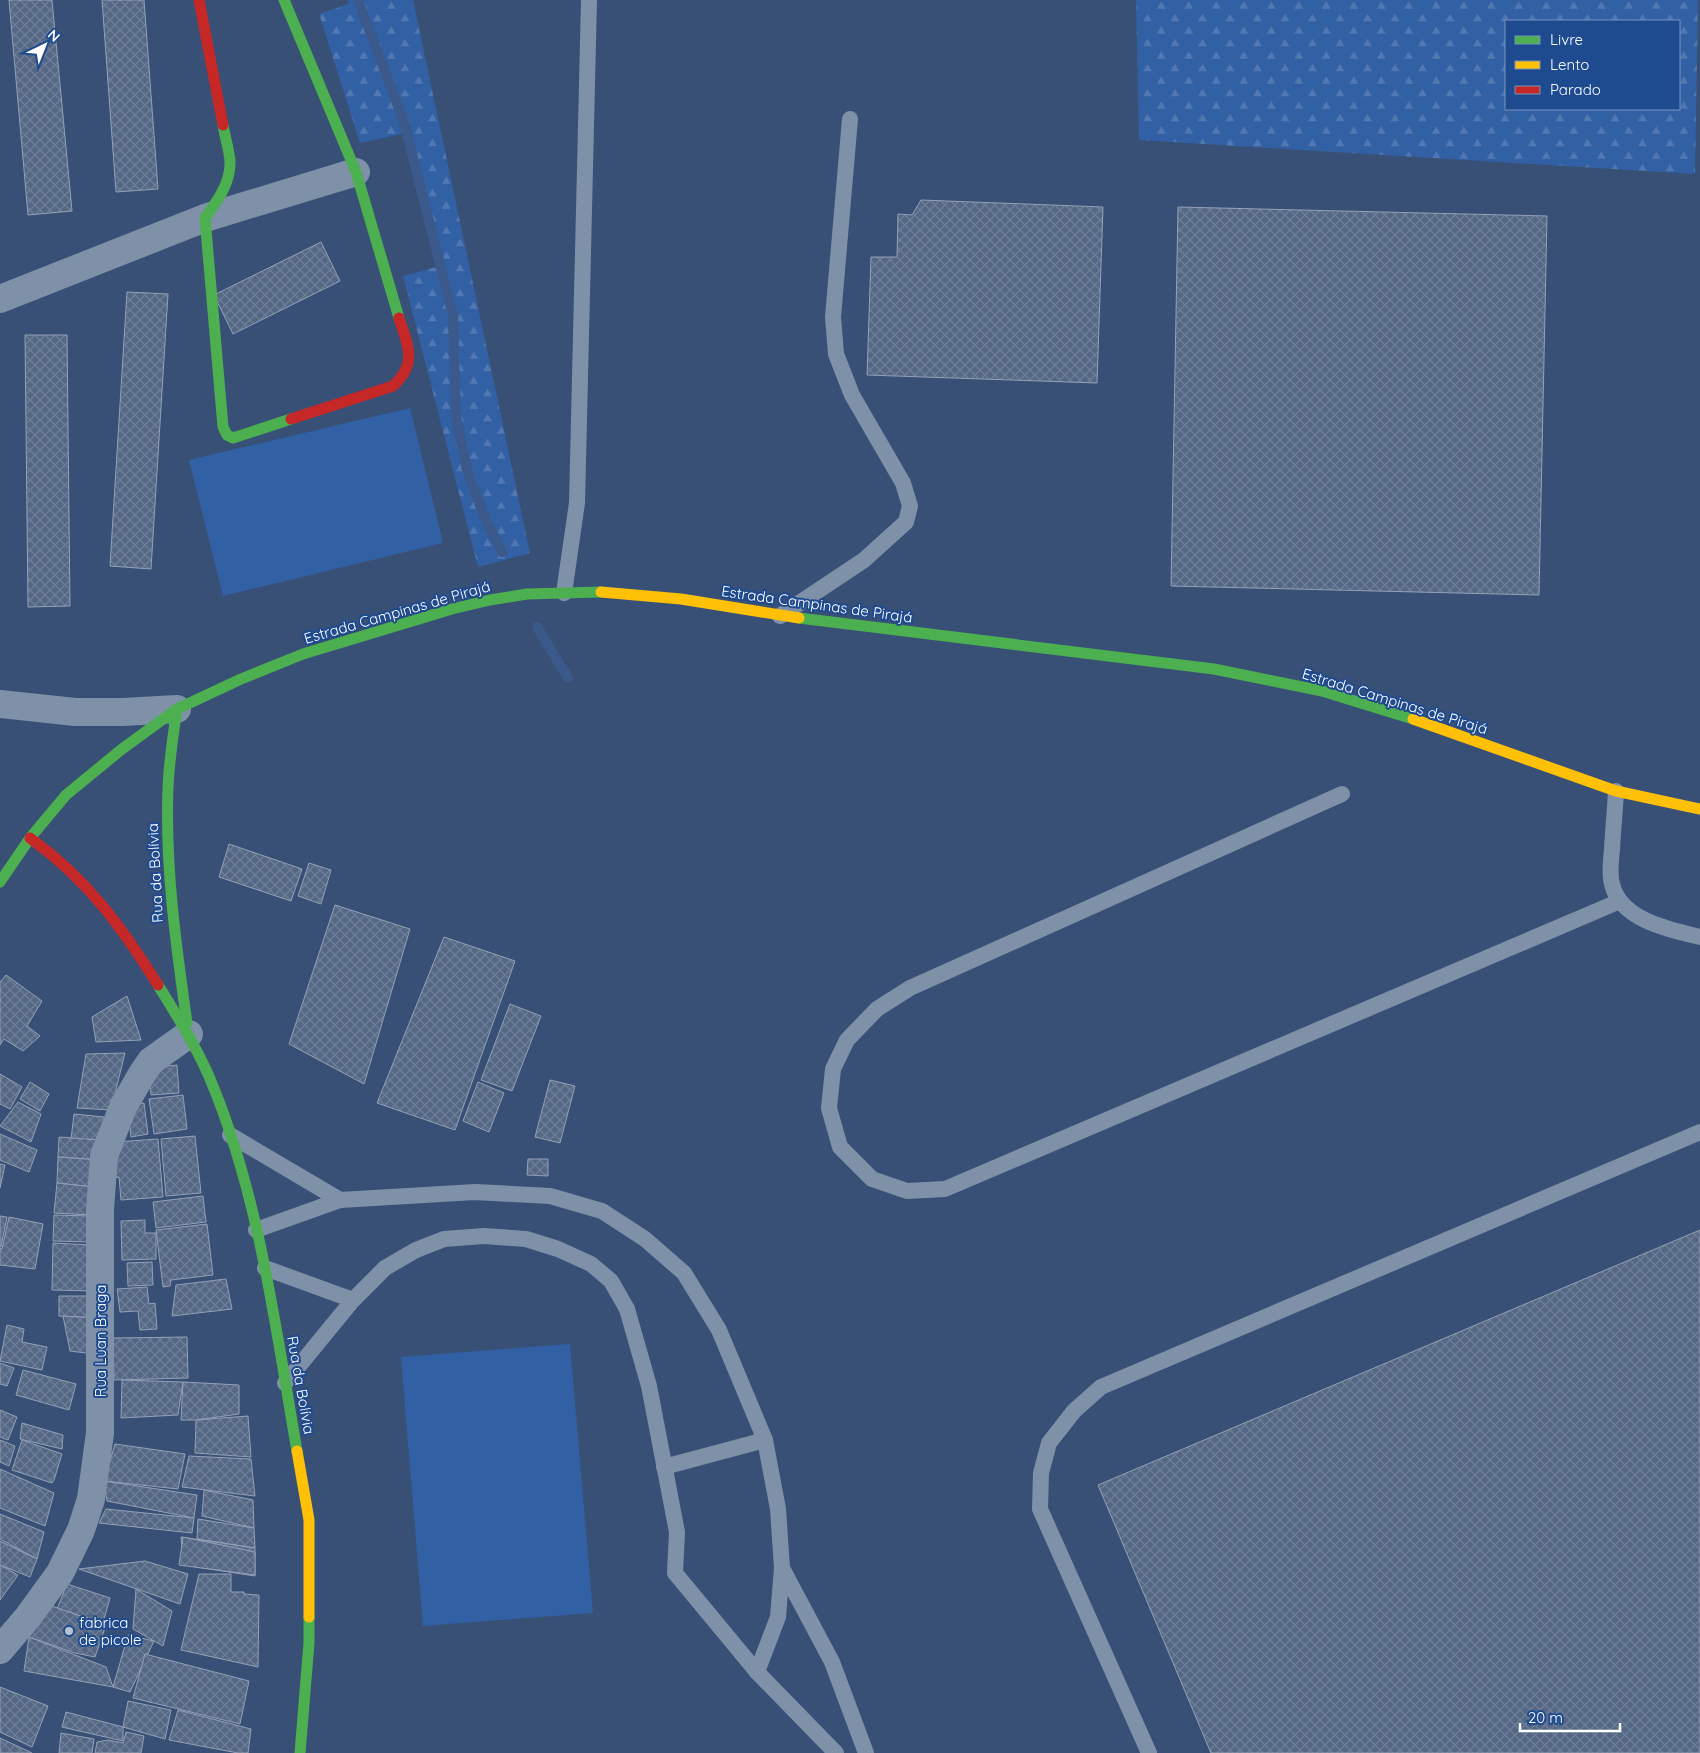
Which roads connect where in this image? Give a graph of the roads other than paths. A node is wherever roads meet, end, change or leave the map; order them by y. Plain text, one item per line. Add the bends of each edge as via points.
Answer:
1 (200, 0) edge
2 (284, 0) edge
3 (589, 0) edge
4 (850, 119) dead end
5 (356, 172) junction
6 (205, 218) junction
7 (0, 299) edge
8 (564, 593) junction
9 (780, 616) junction
10 (0, 704) edge
11 (177, 710) junction
12 (1616, 792) junction
13 (1342, 794) dead end
14 (1700, 810) edge
15 (30, 838) junction
16 (0, 882) edge
17 (1620, 901) junction
18 (1700, 937) edge
19 (189, 1034) junction
20 (1700, 1132) edge
21 (230, 1135) junction
22 (340, 1200) junction
23 (256, 1230) junction
24 (265, 1268) junction
25 (353, 1300) junction
26 (286, 1383) junction
27 (765, 1440) junction
28 (664, 1467) junction
29 (782, 1568) junction
30 (0, 1650) edge
31 (757, 1672) junction
32 (300, 1753) edge
33 (836, 1753) edge
34 (866, 1753) edge
35 (1149, 1753) edge

1 - 6 main road via 230,161 225,190
2 - 5 main road
3 - 8 lane via 577,503
4 - 9 lane via 833,317 836,354 852,395 903,483 910,506 906,522 878,549
5 - 6 street
5 - 6 main road via 407,344 409,365 406,375 394,386 233,438 223,427
6 - 7 street
8 - 9 main road, Estrada Campinas de Pirajá via 605,592 681,599
8 - 11 main road, Estrada Campinas de Pirajá via 490,600 302,654
9 - 12 main road, Estrada Campinas de Pirajá via 1214,669 1322,691 1416,720
10 - 11 street via 75,712
11 - 15 main road, Estrada Campinas de Pirajá via 66,795
11 - 19 main road, Rua da Bolívia via 171,744 167,811 168,870 175,945
12 - 14 main road, Estrada Campinas de Pirajá
12 - 17 lane via 1611,863 1612,885
13 - 17 lane via 910,988 876,1009 847,1040 833,1069 829,1108 840,1147 872,1179 907,1191 945,1189
15 - 16 main road, Estrada Campinas de Pirajá
15 - 19 main road, Rua da Bolívia via 63,863 107,909
17 - 18 lane via 1638,917 1665,929
19 - 21 main road, Rua da Bolívia via 212,1084
19 - 30 street, Rua Luan Braga via 151,1061 123,1107 104,1156 100,1209 100,1433 91,1499 81,1530 60,1573
20 - 35 lane via 1101,1387 1074,1411 1048,1443 1041,1472 1040,1508
21 - 22 lane
21 - 23 main road, Rua da Bolívia
22 - 23 lane
22 - 27 lane via 475,1192 550,1196 602,1211 645,1239 684,1273 719,1330
23 - 24 main road, Rua da Bolívia
24 - 25 lane
24 - 26 main road, Rua da Bolívia
25 - 26 lane
25 - 28 lane via 385,1268 444,1239 484,1236 526,1239 591,1264 611,1281 626,1309 648,1386
26 - 32 main road, Rua da Bolívia via 309,1520 309,1643
27 - 28 lane
27 - 29 lane via 778,1509
28 - 31 lane via 677,1532 675,1573
29 - 31 lane via 778,1617
29 - 34 lane via 832,1662
31 - 33 lane

